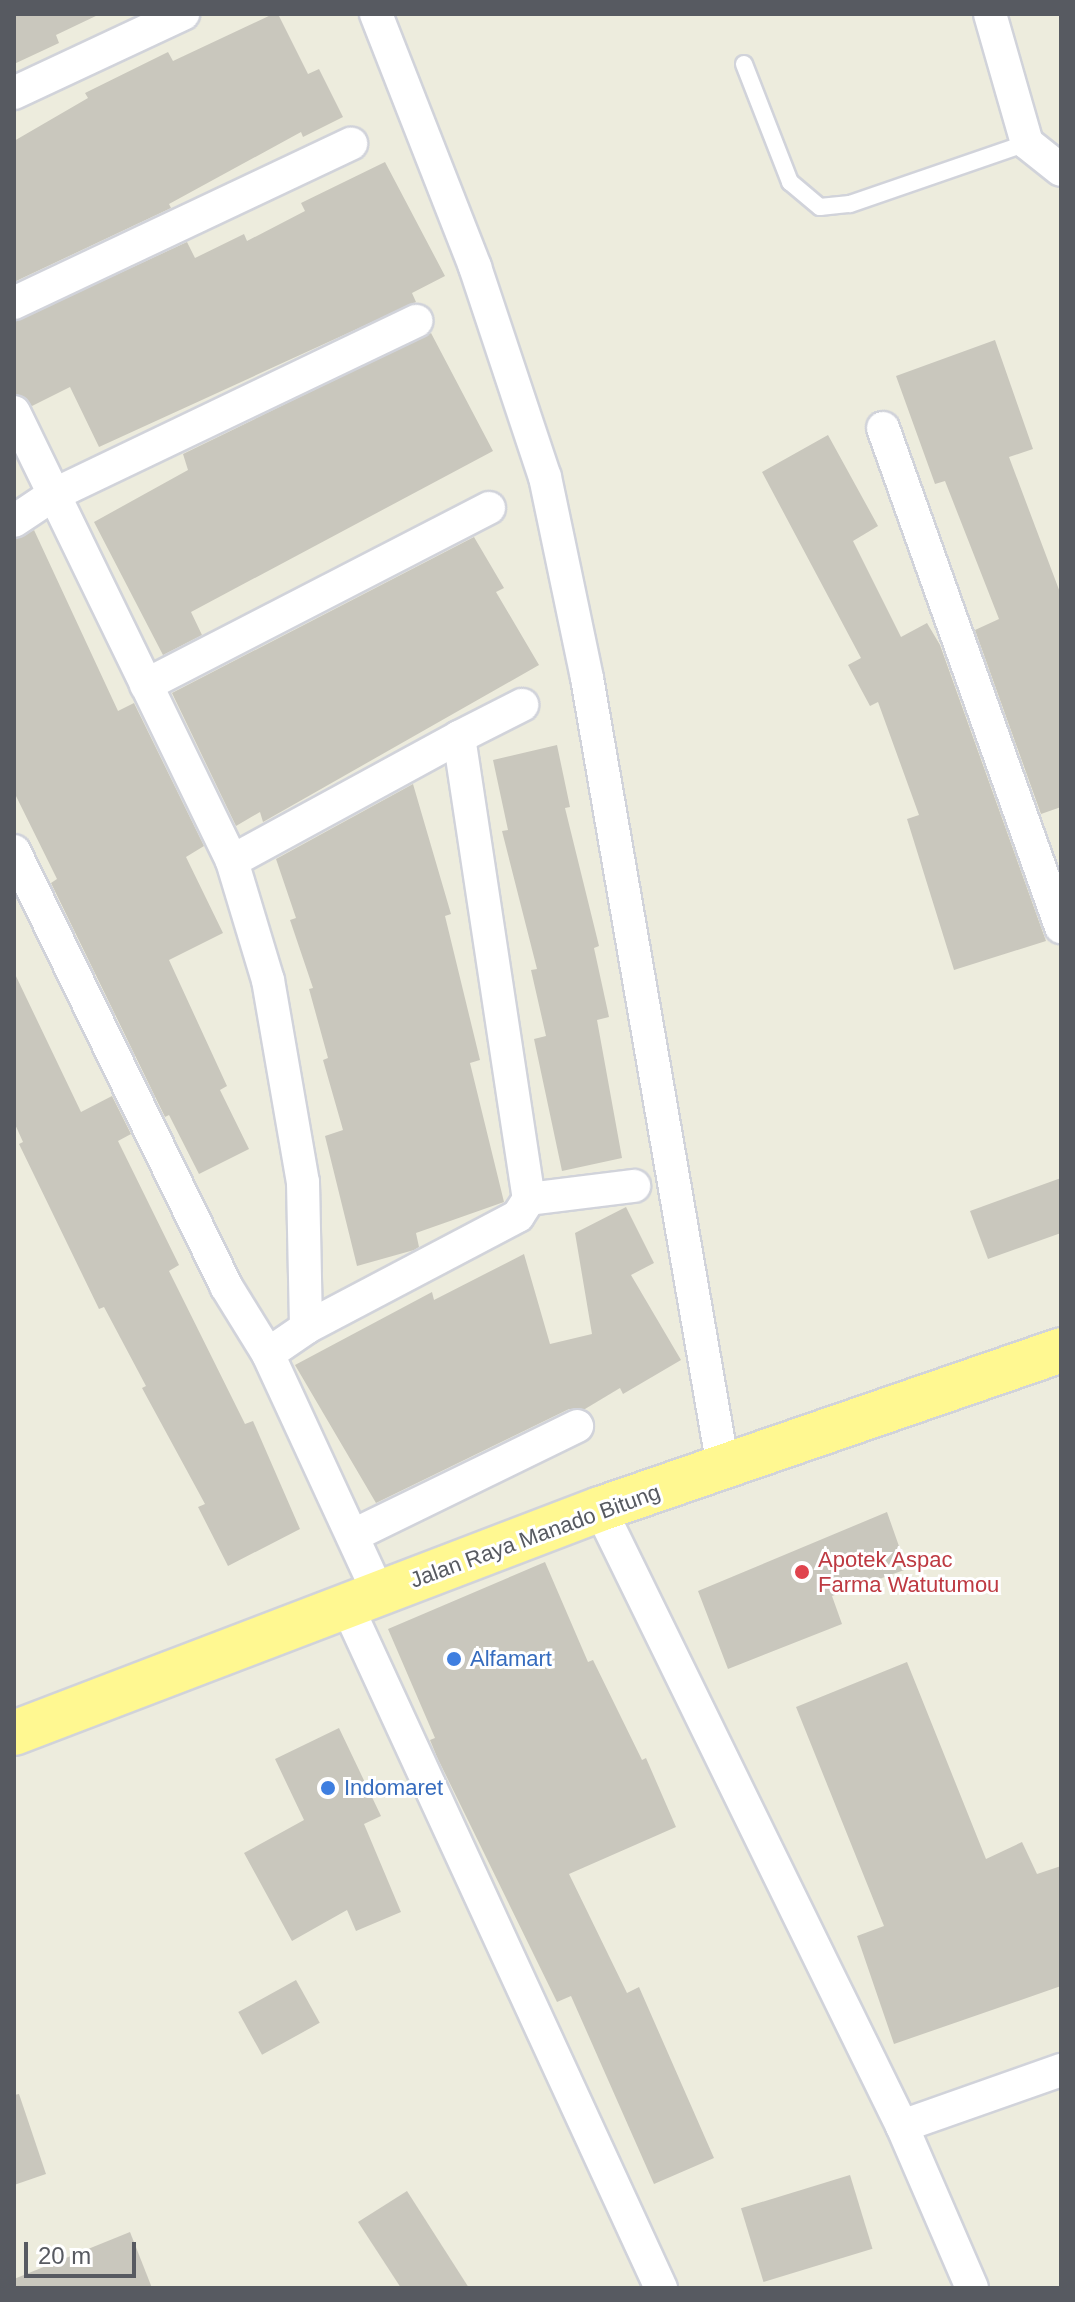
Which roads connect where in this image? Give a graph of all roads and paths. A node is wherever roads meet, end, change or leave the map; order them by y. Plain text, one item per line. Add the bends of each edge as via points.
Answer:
1 (183, 14) edge
2 (376, 14) edge
3 (990, 14) edge
4 (744, 64) dead end
5 (14, 93) edge
6 (1027, 143) junction
7 (351, 144) dead end
8 (1061, 170) edge
9 (14, 303) edge
10 (416, 321) dead end
11 (14, 412) edge
12 (883, 428) dead end
13 (53, 495) junction
14 (489, 508) dead end
15 (14, 521) edge
16 (146, 685) junction
17 (522, 705) dead end
18 (459, 737) junction
19 (14, 851) edge
20 (232, 861) junction
21 (1061, 927) edge
22 (634, 1186) dead end
23 (529, 1199) junction
24 (306, 1328) junction
25 (1061, 1350) edge
26 (268, 1354) junction
27 (577, 1426) dead end
28 (723, 1467) junction
29 (600, 1509) junction
30 (356, 1534) junction
31 (363, 1600) junction
32 (14, 1733) edge
33 (1061, 2070) edge
34 (902, 2126) junction
35 (661, 2288) edge
36 (972, 2288) edge

1 - 5 street
2 - 28 street via 475,267 545,477 587,678
3 - 6 street
4 - 6 lane via 790,182 820,207 850,204
6 - 8 street
7 - 9 street
10 - 13 street
11 - 13 street
12 - 21 street
13 - 15 street
13 - 16 street
14 - 16 street
16 - 20 street
17 - 18 street
18 - 20 street
18 - 23 street
19 - 26 street via 226,1286
20 - 24 street via 268,980 296,1124 303,1182
22 - 23 street
23 - 24 street via 518,1216
24 - 26 street
25 - 28 highway, Jalan Raya Manado Bitung
26 - 30 street
27 - 30 street
28 - 29 highway, Jalan Raya Manado Bitung
29 - 31 highway, Jalan Raya Manado Bitung
29 - 34 street
30 - 31 street
31 - 32 highway, Jalan Raya Manado Bitung
31 - 35 street
33 - 34 street
34 - 36 street

